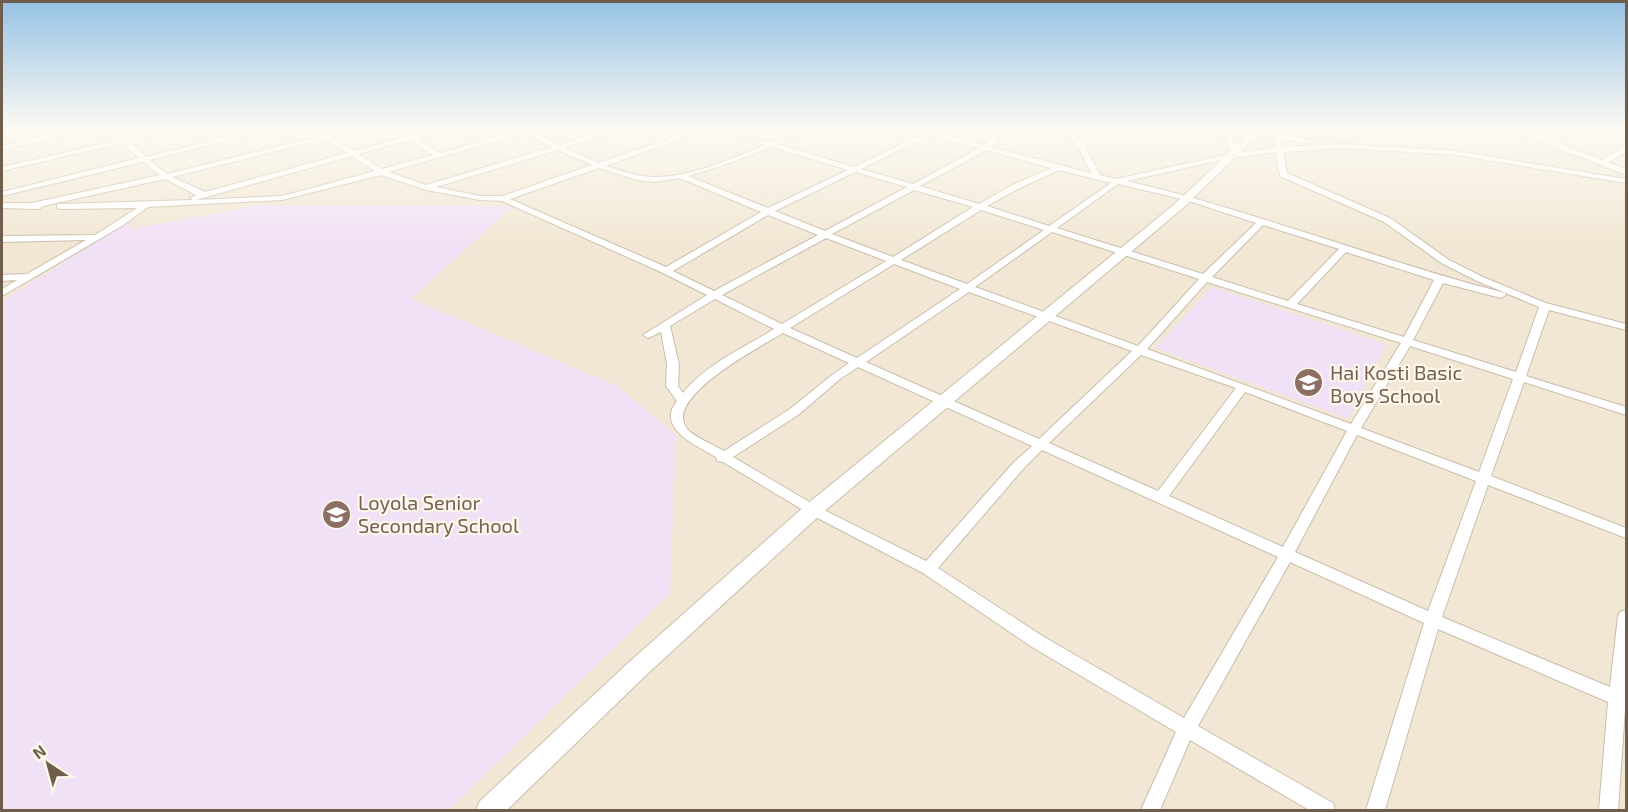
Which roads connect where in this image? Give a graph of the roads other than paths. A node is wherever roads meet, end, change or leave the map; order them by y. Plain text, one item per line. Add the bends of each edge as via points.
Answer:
1 (106, 168) edge
2 (155, 168) edge
3 (201, 168) edge
4 (301, 168) edge
5 (375, 168) edge
6 (395, 168) edge
7 (491, 168) edge
8 (594, 168) edge
9 (610, 168) edge
10 (707, 168) edge
11 (845, 168) edge
12 (856, 168) edge
13 (950, 168) edge
14 (1058, 168) joint
15 (1092, 168) edge
16 (1171, 168) edge
17 (1217, 168) edge
18 (1281, 168) edge
19 (1546, 168) edge
20 (852, 170) junction
21 (381, 172) junction
22 (164, 177) junction
23 (683, 177) junction
24 (1097, 178) junction
25 (1118, 181) junction
26 (1626, 181) edge
27 (426, 188) junction
28 (914, 188) junction
29 (2, 194) edge
30 (205, 195) junction
31 (1188, 198) junction
32 (503, 199) junction
33 (178, 203) junction
34 (146, 205) junction
35 (2, 206) edge
36 (32, 206) junction
37 (980, 207) junction
38 (767, 212) junction
39 (1261, 222) junction
40 (845, 225) junction
41 (809, 228) junction
42 (1050, 229) junction
43 (826, 235) junction
44 (96, 237) junction
45 (2, 239) edge
46 (1344, 249) junction
47 (1123, 252) junction
48 (893, 260) junction
49 (666, 271) junction
50 (28, 277) junction
51 (2, 278) edge
52 (1205, 278) junction
53 (1440, 279) junction
54 (968, 288) junction
55 (2, 293) edge
56 (714, 296) junction
57 (1290, 305) junction
58 (1545, 306) junction
59 (1045, 317) junction
60 (665, 325) junction
61 (1626, 327) edge
62 (783, 329) junction
63 (648, 335) dead end
64 (1407, 342) junction
65 (1140, 350) junction
66 (859, 362) junction
67 (1520, 378) junction
68 (1243, 387) junction
69 (944, 400) junction
70 (683, 401) junction
71 (1626, 411) edge
72 (1353, 430) junction
73 (1041, 443) junction
74 (722, 458) junction
75 (1483, 479) junction
76 (1160, 498) junction
77 (813, 510) junction
78 (1626, 532) edge
79 (1287, 555) junction
80 (928, 569) junction
81 (1626, 616) edge
82 (1432, 620) junction
83 (1622, 700) edge
84 (1186, 730) junction
85 (489, 810) edge
86 (1150, 810) edge
87 (1326, 810) edge
88 (1375, 810) edge
89 (1609, 810) edge

1 - 29 street
2 - 22 street
3 - 22 street
4 - 30 street
5 - 21 street
6 - 21 street
7 - 27 street
8 - 32 street
9 - 23 street via 636,178
10 - 23 street
11 - 20 street
12 - 20 street
13 - 28 street
14 - 24 street
14 - 37 street
15 - 24 street
16 - 25 street
17 - 31 main road
18 - 58 street via 1282,174 1387,219 1446,262
19 - 26 street
20 - 28 street
20 - 38 street
21 - 27 street
21 - 33 street via 282,198
22 - 30 street via 183,189
22 - 36 street
23 - 38 street
24 - 25 street
25 - 31 street
25 - 42 street
27 - 32 street
28 - 37 street
28 - 40 street
30 - 33 street
31 - 39 street
31 - 47 main road
32 - 49 street
33 - 34 street
34 - 36 street
34 - 44 street
35 - 36 street
37 - 42 street
37 - 48 street
38 - 41 street
38 - 49 street
39 - 46 street
39 - 52 street
40 - 41 street
40 - 43 street
41 - 43 street
42 - 47 street
42 - 54 street
43 - 48 street
43 - 56 street
44 - 45 street
44 - 50 street
46 - 53 street
46 - 57 street
47 - 52 street
47 - 59 main road
48 - 54 street
48 - 62 street
49 - 56 street
50 - 51 street
50 - 55 street
52 - 57 street
52 - 65 street
53 - 58 street
53 - 64 street
54 - 59 street
54 - 66 street
56 - 60 street
56 - 62 street
57 - 64 street
58 - 61 street
58 - 67 street
59 - 65 street
59 - 69 main road
60 - 63 street
60 - 70 street via 673,364 672,386
62 - 66 street
62 - 70 street via 715,370
64 - 67 street
64 - 72 street
65 - 68 street
65 - 73 street
66 - 69 street
66 - 74 street via 794,412
67 - 71 street
67 - 75 street
68 - 72 street
68 - 76 street
69 - 73 street
69 - 77 main road
70 - 74 street via 677,420 683,432
72 - 75 street
72 - 79 street
73 - 76 street
73 - 80 street
74 - 77 street
75 - 78 street
75 - 82 street
76 - 79 street
77 - 80 street
77 - 85 main road
79 - 82 street
79 - 84 street
80 - 84 street via 1038,642
81 - 83 street
82 - 83 street
82 - 88 street
83 - 89 street
84 - 86 street
84 - 87 street

